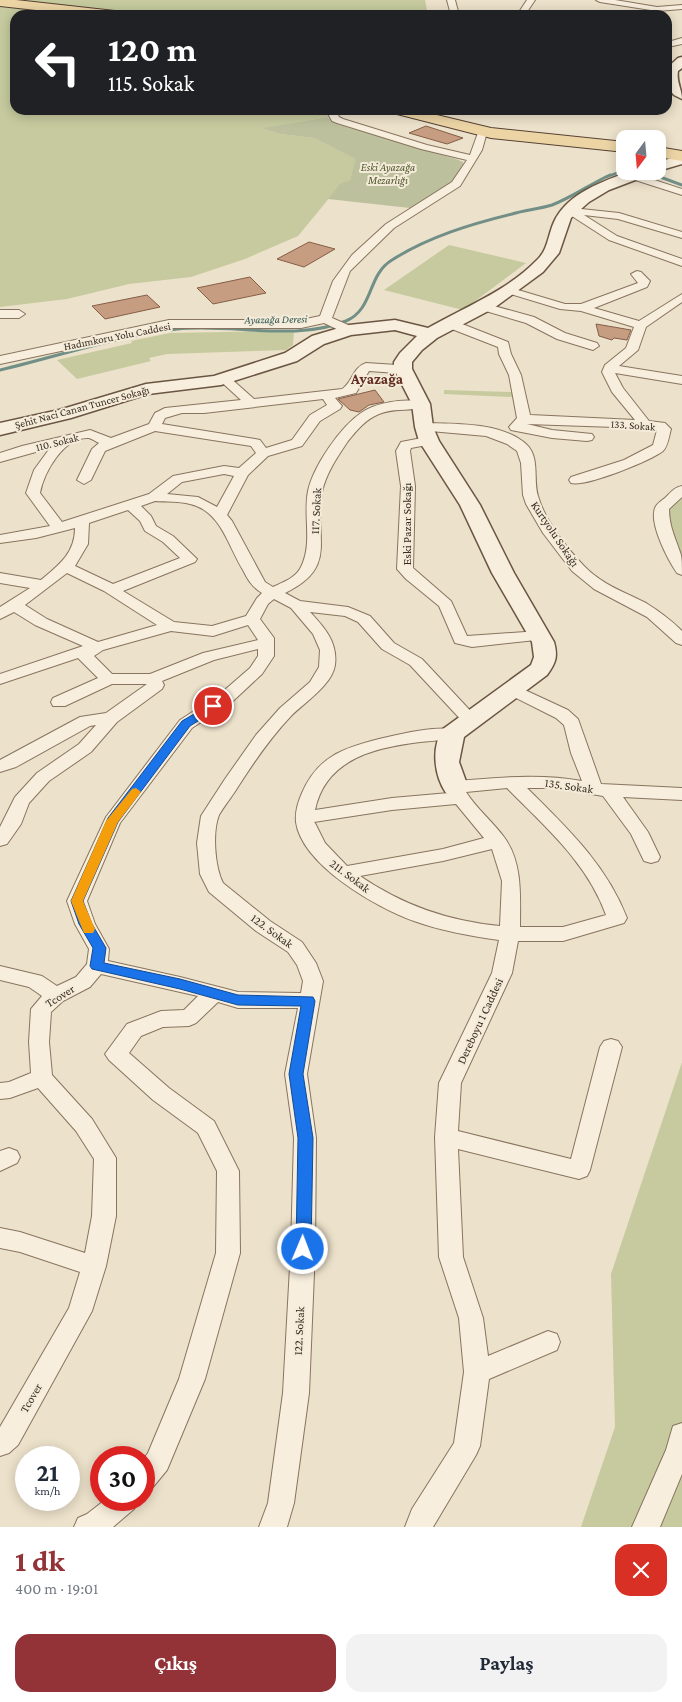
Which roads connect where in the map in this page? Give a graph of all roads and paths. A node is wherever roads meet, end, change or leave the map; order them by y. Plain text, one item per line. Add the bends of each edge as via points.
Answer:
1 (600, 0) edge
2 (0, 1) edge
3 (682, 7) edge
4 (68, 10) edge
5 (682, 61) edge
6 (672, 70) edge
7 (672, 86) edge
8 (682, 95) edge
9 (333, 115) edge
10 (419, 115) edge
11 (426, 115) edge
12 (481, 130) junction
13 (501, 135) junction
14 (528, 137) junction
15 (616, 145) edge
16 (479, 147) junction
17 (472, 158) junction
18 (622, 180) edge
19 (655, 180) edge
20 (682, 192) edge
21 (569, 211) junction
22 (682, 235) edge
23 (682, 263) edge
24 (637, 274) dead end
25 (508, 290) junction
26 (682, 297) edge
27 (483, 307) junction
28 (564, 307) junction
29 (582, 308) junction
30 (0, 314) edge
31 (19, 314) dead end
32 (326, 320) junction
33 (448, 323) junction
34 (540, 324) junction
35 (641, 325) junction
36 (349, 330) junction
37 (422, 336) junction
38 (593, 346) dead end
39 (303, 350) junction
40 (0, 360) edge
41 (609, 368) junction
42 (400, 369) junction
43 (223, 378) junction
44 (682, 380) edge
45 (326, 395) junction
46 (251, 403) junction
47 (418, 404) junction
48 (521, 422) junction
49 (645, 424) junction
50 (0, 425) edge
51 (154, 427) junction
52 (0, 429) edge
53 (422, 434) junction
54 (498, 434) junction
55 (587, 437) dead end
56 (69, 438) junction
57 (110, 443) junction
58 (263, 453) junction
59 (0, 458) edge
60 (242, 474) junction
61 (84, 480) dead end
62 (576, 480) dead end
63 (682, 490) edge
64 (154, 496) junction
65 (130, 505) junction
66 (219, 517) junction
67 (82, 521) junction
68 (59, 528) junction
69 (0, 539) edge
70 (66, 567) junction
71 (682, 570) edge
72 (0, 578) edge
73 (43, 585) junction
74 (112, 590) junction
75 (273, 594) junction
76 (296, 605) junction
77 (7, 610) edge
78 (252, 619) junction
79 (170, 626) junction
80 (539, 636) junction
81 (682, 640) edge
82 (266, 642) junction
83 (97, 647) junction
84 (0, 679) edge
85 (108, 679) junction
86 (153, 679) junction
87 (514, 690) junction
88 (59, 702) dead end
89 (111, 718) junction
90 (470, 719) junction
91 (452, 734) junction
92 (0, 766) edge
93 (511, 782) junction
94 (602, 790) junction
95 (458, 792) junction
96 (682, 794) edge
97 (305, 817) junction
98 (0, 840) edge
99 (497, 841) junction
100 (651, 857) dead end
101 (342, 873) junction
102 (510, 934) junction
103 (96, 966) junction
104 (0, 974) edge
105 (214, 993) junction
106 (56, 996) junction
107 (308, 1001) junction
108 (611, 1046) dead end
109 (42, 1078) junction
110 (0, 1091) edge
111 (446, 1137) junction
112 (0, 1238) edge
113 (94, 1266) junction
114 (548, 1342) dead end
115 (477, 1372) junction
116 (682, 1435) edge
117 (0, 1444) edge
118 (155, 1465) edge
119 (112, 1511) edge
120 (88, 1527) edge
121 (274, 1527) edge
122 (419, 1527) edge
123 (646, 1527) edge

1 - 3 street via 657,9
2 - 4 main road
5 - 6 street
7 - 8 street
9 - 17 street via 340,121
10 - 12 main road
11 - 12 main road
12 - 13 main road
12 - 14 main road
12 - 16 street via 484,136
13 - 14 main road
13 - 16 street
14 - 15 main road
16 - 17 street
17 - 32 street via 456,184 390,226 356,257 339,281
18 - 21 street via 600,189
19 - 20 street
21 - 22 street via 619,216
21 - 23 street via 614,238
21 - 25 street via 547,258
24 - 29 street via 644,281 643,285
25 - 27 street
25 - 28 street
26 - 35 street
27 - 33 street
27 - 34 street
28 - 29 street
28 - 34 street
29 - 35 street
30 - 31 street
32 - 36 street
32 - 40 street, Hadımkoru Yolu Caddesi via 301,324 169,324
33 - 37 street
33 - 48 street via 504,345 504,354 517,382
34 - 38 street via 561,336
35 - 41 street via 632,350
36 - 37 street, Şehit Naci Canan Tuncer Sokağı via 395,326
36 - 39 street, Şehit Naci Canan Tuncer Sokağı via 318,340
37 - 39 street, Şehit Naci Canan Tuncer Sokağı via 376,329 344,335
37 - 42 street via 406,346 396,362
39 - 43 street, Şehit Naci Canan Tuncer Sokağı via 282,361
41 - 44 street
41 - 49 street via 610,378
42 - 45 street via 363,370 352,390
42 - 47 street
43 - 46 street
43 - 50 street, Şehit Naci Canan Tuncer Sokağı via 148,386
43 - 52 street, Şehit Naci Canan Tuncer Sokağı via 140,390 64,414
45 - 46 street
45 - 58 street via 335,406 315,418 303,438 297,443
46 - 51 street via 170,411 160,416
47 - 53 street
47 - 75 street, 117. Sokak via 375,410 348,435 318,480 314,552 309,569 301,578
48 - 49 street, 133. Sokak
48 - 54 street
48 - 55 street via 552,434
49 - 62 street, 133. Sokak via 664,429 659,447 632,462
51 - 57 street
51 - 58 street via 256,443
53 - 54 street, Kurtyolu Sokağı
53 - 80 street via 488,547 492,562 503,573
53 - 80 street, Eski Pazar Sokağı via 403,451 408,486 405,569 446,604 461,640 472,642
54 - 81 street, Kurtyolu Sokağı via 524,450 533,506 578,568 590,580 659,618
56 - 57 street, 110. Sokak via 90,434
56 - 59 street, 110. Sokak
56 - 68 street via 59,445 42,467 33,493
57 - 61 street via 99,449
58 - 60 street
60 - 64 street via 224,470 178,479
60 - 66 street
63 - 71 street via 662,508 661,518 662,531
64 - 65 street
64 - 66 street via 193,500
65 - 67 street
65 - 74 street via 146,519 150,528 190,559
66 - 75 street via 225,521 259,585
67 - 68 street
67 - 70 street via 81,546
68 - 69 street
70 - 73 street
70 - 74 street
72 - 73 street
73 - 77 street
74 - 79 street
75 - 76 street
75 - 78 street via 264,600
76 - 90 street via 348,612 364,619 388,646 416,662
76 - 107 street, 122. Sokak via 320,632 328,650 327,667 316,685 262,739 231,782 210,816 206,843 209,874 216,888 295,947 306,963 313,981
77 - 83 street
78 - 79 street via 213,631
78 - 82 street
79 - 83 street
80 - 87 street via 546,653 545,662
82 - 86 street via 187,663
82 - 103 street via 266,656 256,671 226,698 186,724 112,821 77,901 99,948
83 - 84 street
83 - 85 street via 84,655
85 - 86 street
85 - 88 street
86 - 89 street via 156,685
87 - 90 street
87 - 94 street via 562,714 572,723 580,753
89 - 92 street via 86,720
89 - 98 street via 85,748 43,777 21,800 12,824
90 - 91 street
91 - 95 street, Dereboyu 1 Caddesi via 447,762
91 - 97 street via 400,740 346,756 326,768 312,788
93 - 94 street, 135. Sokak via 557,782
93 - 95 street, 135. Sokak
93 - 102 street, 211. Sokak via 594,870 612,900 617,918 555,935
94 - 96 street, 135. Sokak
94 - 100 street via 639,832
95 - 97 street, 135. Sokak
95 - 99 street, Dereboyu 1 Caddesi
97 - 101 street, 211. Sokak via 307,830 319,850
99 - 101 street via 443,855
99 - 102 street, Dereboyu 1 Caddesi via 511,881
101 - 102 street, 211. Sokak via 393,905 424,919 471,930
102 - 111 street, Dereboyu 1 Caddesi via 502,973 450,1083
103 - 105 street
103 - 106 street, Tcover via 83,982
104 - 106 street via 35,981
105 - 107 street via 238,1000
105 - 118 street via 189,1018 161,1019 134,1030 116,1054 161,1094 206,1127 228,1170 228,1253 192,1378
106 - 109 street, Tcover via 41,1009
107 - 121 street, 122. Sokak via 296,1074 305,1138 296,1393 281,1503
108 - 111 street via 579,1170
109 - 110 street
109 - 113 street, Tcover via 84,1125 105,1158 104,1216
111 - 115 street, Dereboyu 1 Caddesi via 451,1257 470,1318
112 - 113 street
113 - 117 street, Tcover via 80,1311 9,1436
114 - 115 street
115 - 122 street, Dereboyu 1 Caddesi via 467,1446
116 - 123 street via 679,1450
119 - 120 street via 96,1525

